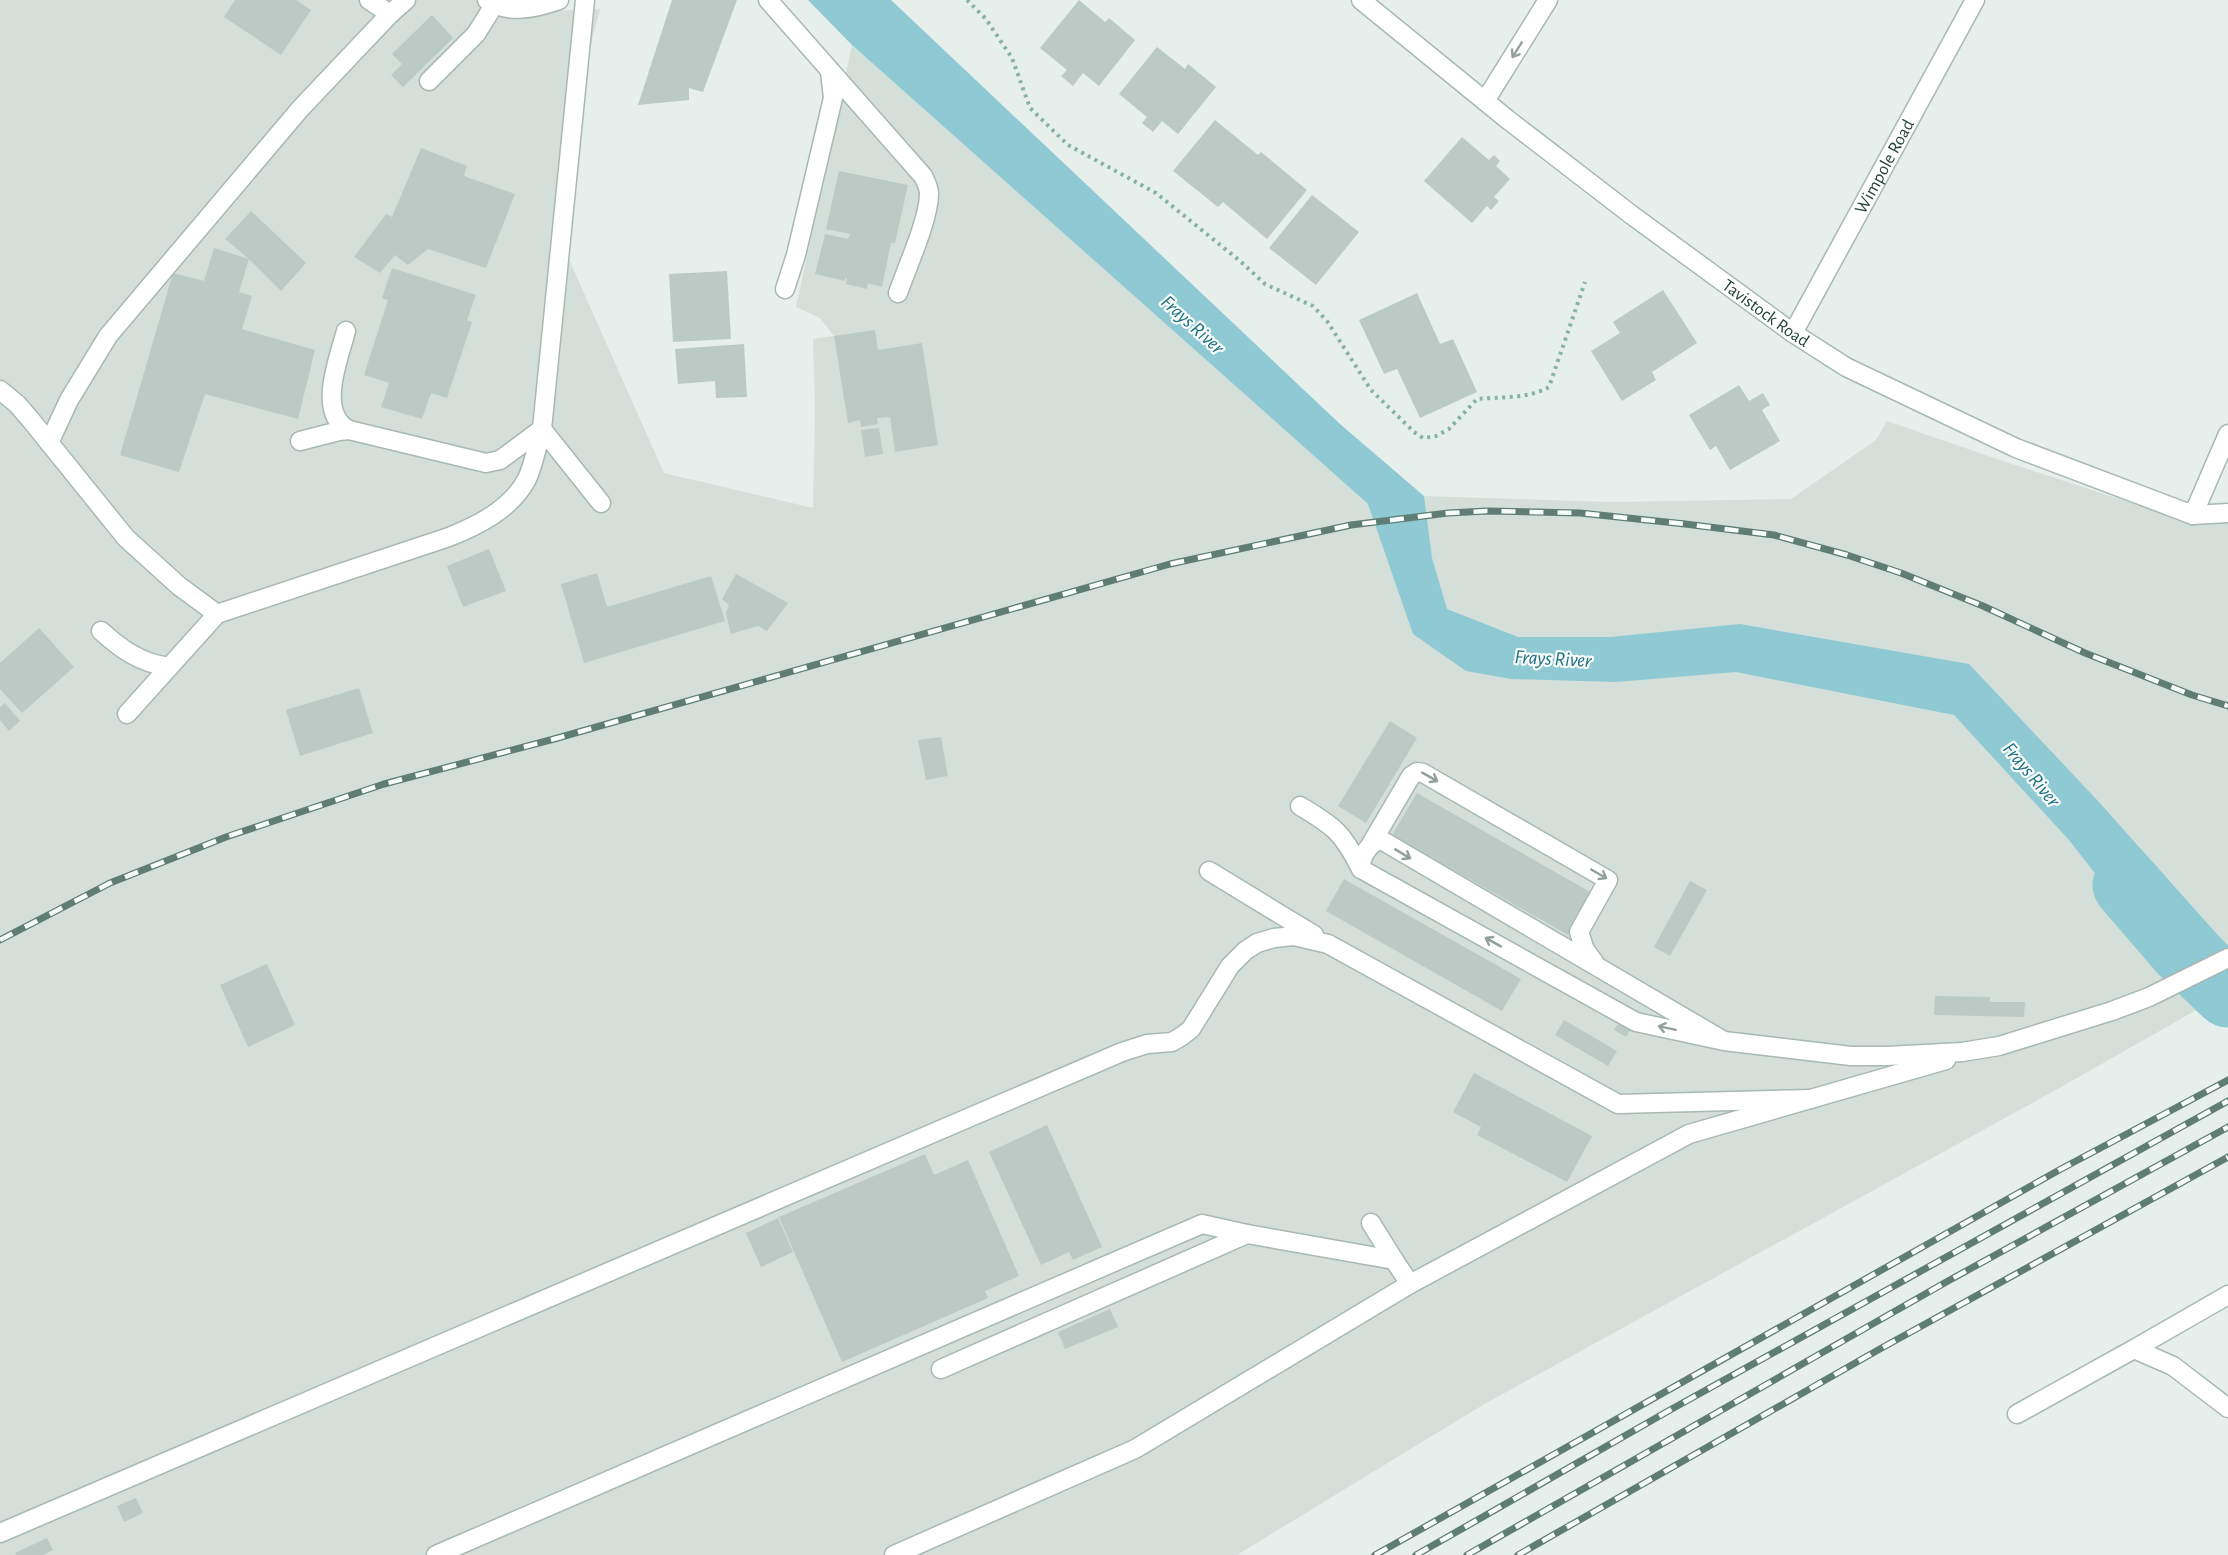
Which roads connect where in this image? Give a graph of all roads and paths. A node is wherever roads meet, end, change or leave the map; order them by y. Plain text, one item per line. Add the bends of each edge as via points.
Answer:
1 (369, 0) edge
2 (406, 0) edge
3 (559, 0) edge
4 (585, 0) edge
5 (768, 0) edge
6 (967, 0) edge
7 (1362, 0) edge
8 (1548, 0) edge
9 (1975, 0) edge
10 (491, 2) edge
11 (390, 14) junction
12 (830, 72) junction
13 (429, 81) dead end
14 (1485, 101) junction
15 (1585, 282) dead end
16 (785, 290) dead end
17 (898, 293) dead end
18 (346, 331) dead end
19 (1793, 333) junction
20 (0, 390) edge
21 (542, 429) junction
22 (349, 430) junction
23 (2228, 434) edge
24 (300, 441) dead end
25 (49, 443) junction
26 (601, 503) dead end
27 (2228, 513) edge
28 (2193, 515) junction
29 (217, 614) junction
30 (101, 632) dead end
31 (169, 667) junction
32 (127, 714) dead end
33 (1300, 806) dead end
34 (1371, 844) junction
35 (1361, 869) junction
36 (1209, 871) dead end
37 (1328, 944) junction
38 (2228, 958) edge
39 (1596, 966) junction
40 (1724, 1041) junction
41 (1980, 1050) junction
42 (1812, 1099) junction
43 (1371, 1223) dead end
44 (1247, 1234) junction
45 (1394, 1260) junction
46 (1410, 1284) junction
47 (2228, 1295) edge
48 (2134, 1350) junction
49 (941, 1369) dead end
50 (2228, 1408) edge
51 (2017, 1414) dead end
52 (0, 1533) edge
53 (436, 1555) edge
54 (894, 1555) edge

1 - 11 street
2 - 11 street
3 - 10 street via 523,9
4 - 21 street
5 - 12 street
6 - 15 path via 986,19 1012,58 1030,108 1068,145 1156,193 1265,284 1313,306 1371,390 1420,436 1431,438 1449,429 1477,399 1538,392 1549,387
7 - 14 street, Tavistock Road
8 -> 14 street
9 - 19 street, Wimpole Road
10 - 13 street via 476,34
11 - 25 street via 300,109 108,336 69,400
12 - 16 street via 833,98
12 - 17 street via 928,185 927,212
14 - 19 street, Tavistock Road
18 - 22 street via 331,396 339,424
19 - 28 street, Tavistock Road via 1846,367 2016,447
20 - 25 street
21 - 22 street via 500,460 486,463
21 - 26 street
21 - 29 street via 527,479 507,505 475,526
22 - 24 street
23 - 28 street
25 - 29 street via 126,538
27 - 28 street, Tavistock Road
29 - 31 street
30 - 31 street via 130,655
31 - 32 street
33 - 35 street via 1337,830
34 - 35 street via 1361,860
34 -> 39 street via 1383,842
34 -> 39 street via 1411,776 1423,773 1608,880 1579,932 1584,950
40 -> 35 street via 1636,1022
36 - 37 street
37 - 42 street via 1618,1104
37 - 52 street via 1294,936 1257,943 1230,966 1191,1029 1172,1042 1122,1052
38 - 41 street via 2149,997 2074,1024
39 - 40 street
40 - 41 street via 1851,1056
41 - 42 street
42 - 46 street via 1689,1134
43 - 45 street
44 - 45 street
44 - 49 street
44 - 53 street via 1202,1224
45 - 46 street
46 - 54 street via 1134,1449
47 - 48 street
48 - 50 street via 2173,1366
48 - 51 street

